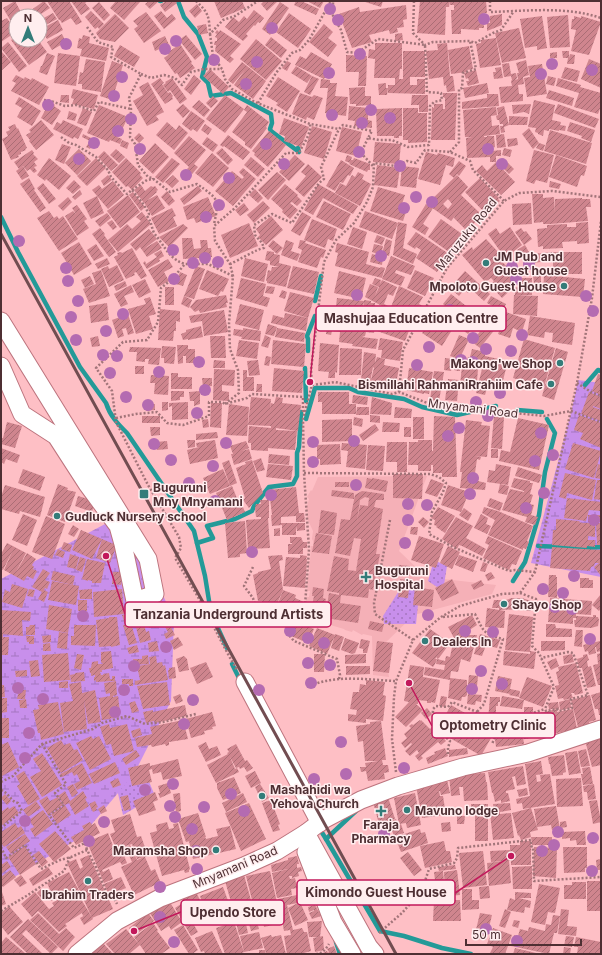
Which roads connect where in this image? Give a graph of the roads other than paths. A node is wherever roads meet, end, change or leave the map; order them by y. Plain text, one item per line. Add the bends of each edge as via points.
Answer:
1 (1, 321) edge
2 (1, 366) edge
3 (245, 682) road end
4 (601, 729) edge
5 (320, 823) junction
6 (303, 835) junction
7 (372, 951) edge
8 (77, 954) edge
9 (352, 954) edge

1 - 2 street via 148,559 154,594 135,601 118,526 56,436 22,414
3 - 5 street
4 - 5 street, Mnyamani Road via 528,753 463,767 398,786 361,800
5 - 6 street, Mnyamani Road
6 - 7 street
6 - 8 street, Mnyamani Road via 277,851 244,866 160,898 117,921
6 - 9 street via 305,848 333,922

